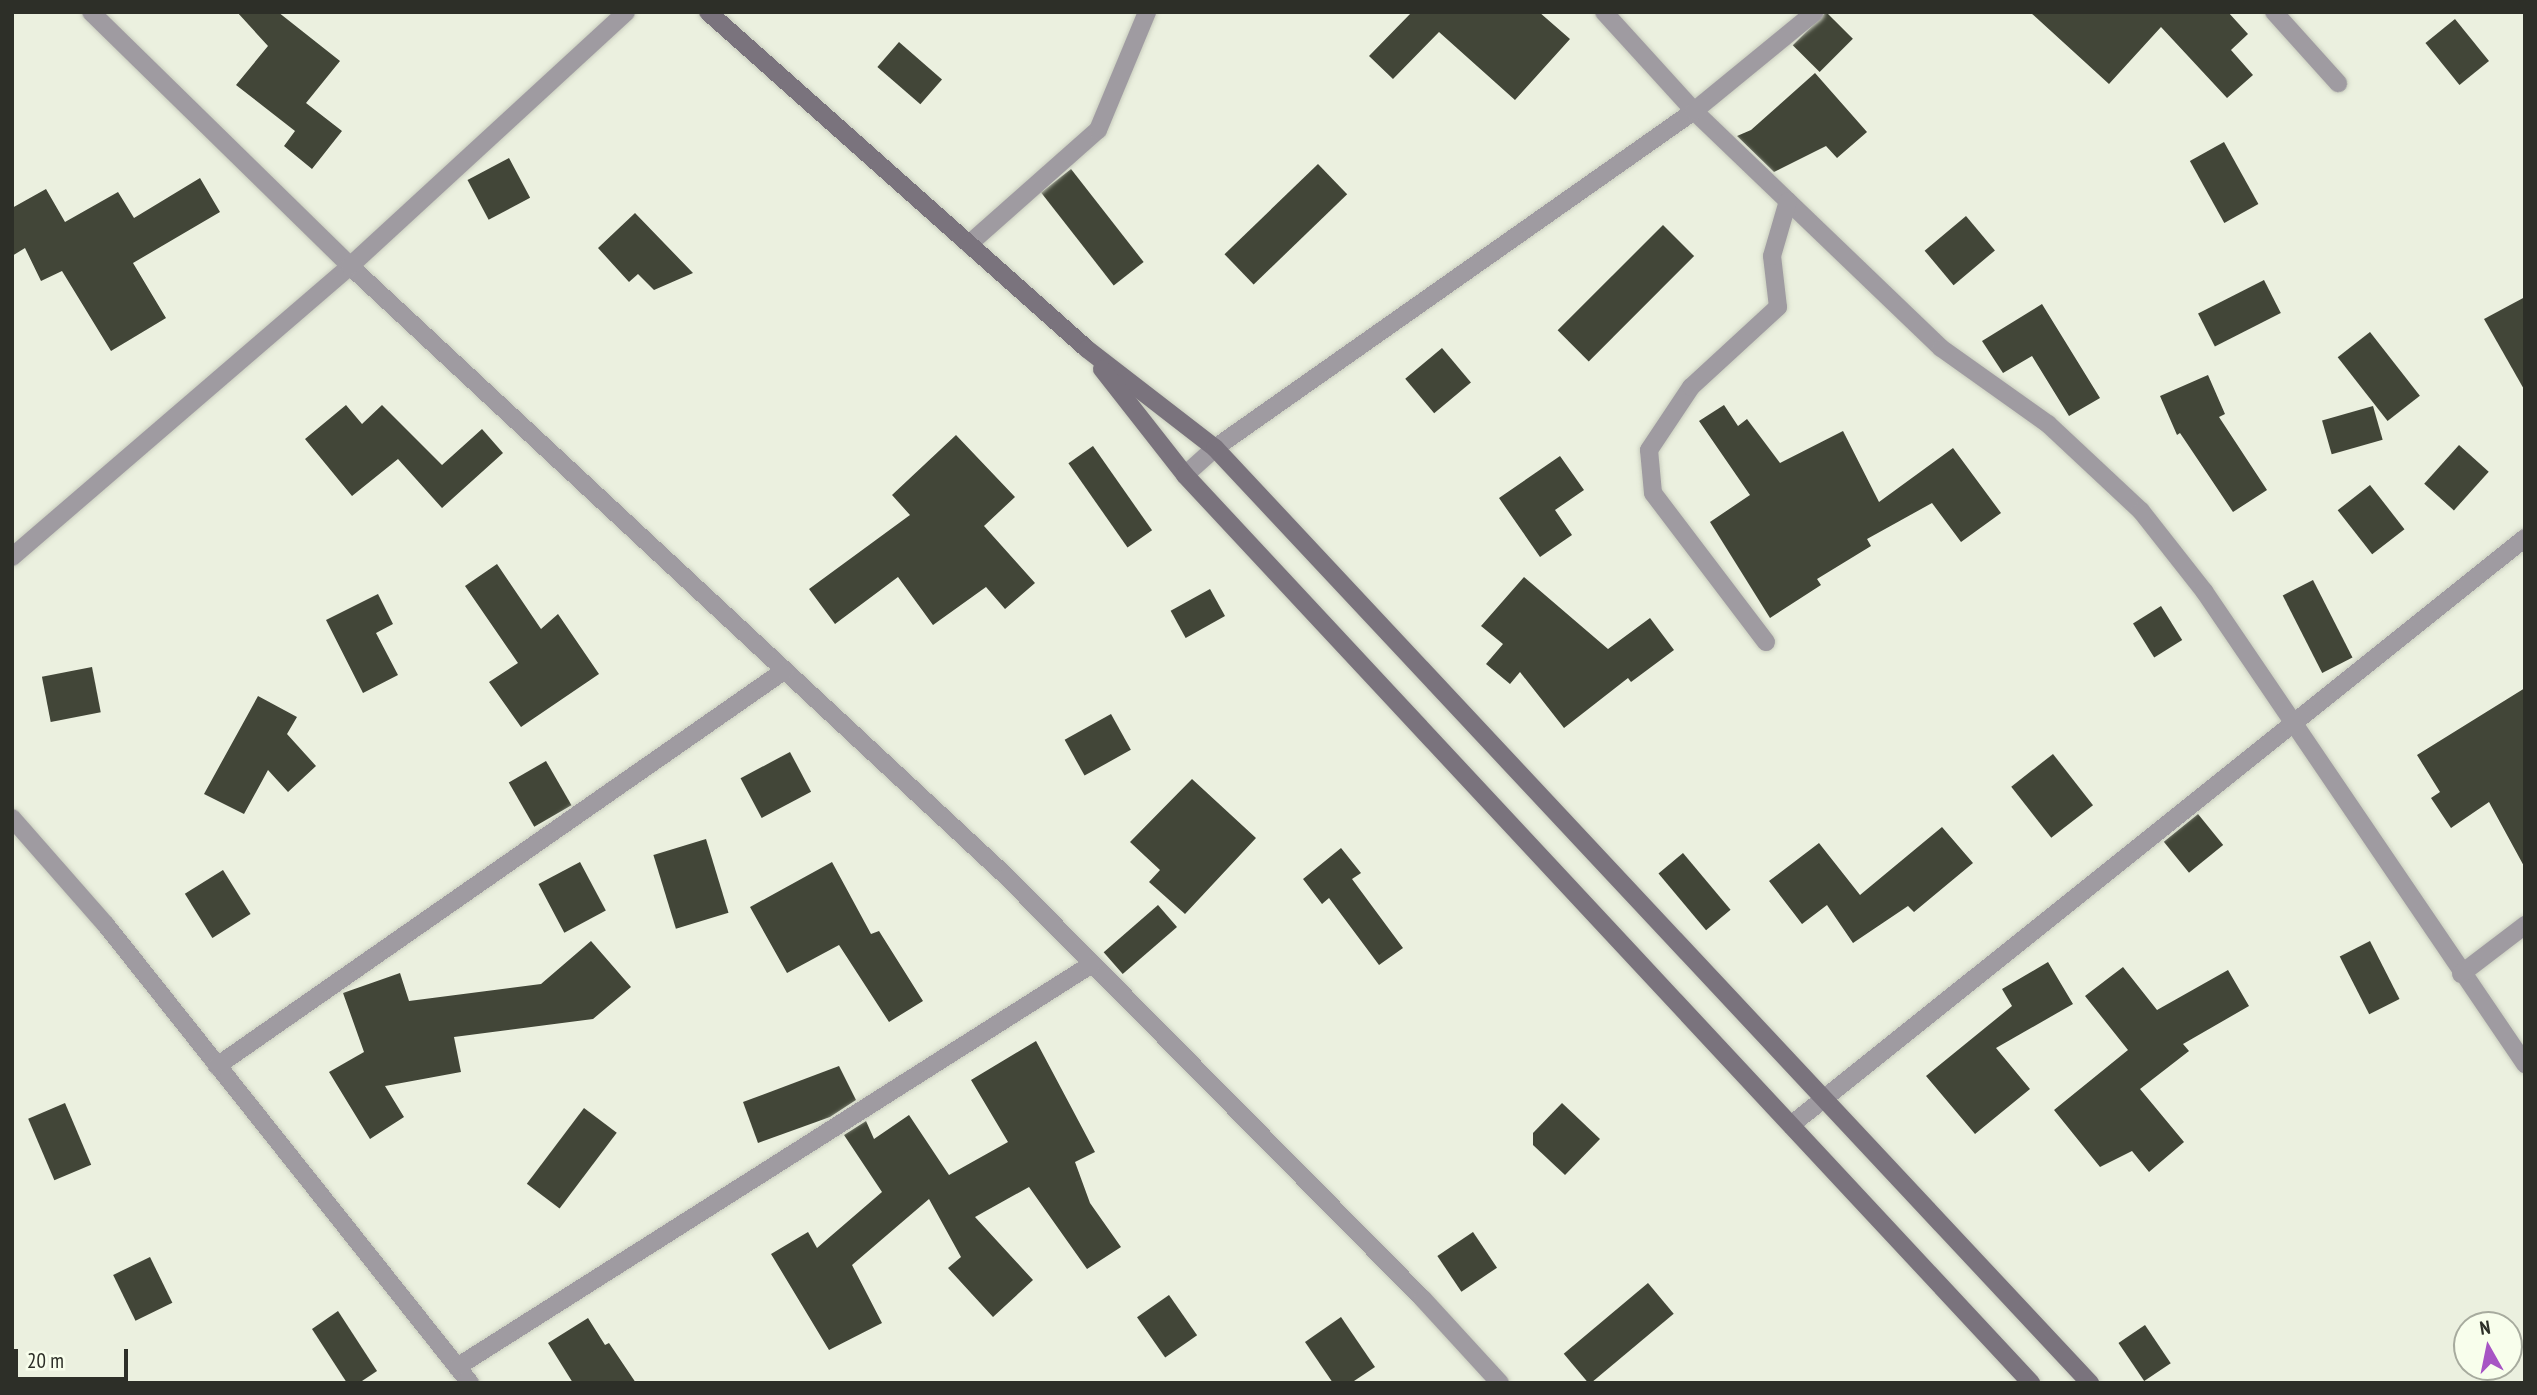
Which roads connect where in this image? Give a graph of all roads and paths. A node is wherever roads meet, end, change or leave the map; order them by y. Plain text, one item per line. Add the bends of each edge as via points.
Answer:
1 (91, 12) edge
2 (626, 12) edge
3 (708, 12) edge
4 (1147, 12) edge
5 (1604, 12) edge
6 (1815, 12) edge
7 (2274, 12) edge
8 (2338, 83) dead end
9 (1693, 111) junction
10 (1788, 201) junction
11 (969, 244) junction
12 (350, 266) junction
13 (1087, 349) junction
14 (1215, 447) junction
15 (1185, 475) junction
16 (2525, 538) edge
17 (12, 556) edge
18 (1766, 642) dead end
19 (785, 670) junction
20 (2292, 722) junction
21 (12, 818) edge
22 (2525, 925) edge
23 (1092, 964) junction
24 (2461, 974) junction
25 (2525, 1064) edge
26 (217, 1066) junction
27 (1825, 1095) junction
28 (1791, 1125) junction
29 (457, 1367) junction
30 (470, 1383) edge
31 (1500, 1383) edge
32 (2031, 1383) edge
33 (2090, 1383) edge

1 - 12 street
2 - 12 street
3 - 11 main road
4 - 11 street via 1098,130
5 - 9 street
6 - 9 street
7 - 8 street
9 - 10 street
9 - 14 street
10 - 18 street via 1772,256 1778,307 1691,387 1649,450 1653,493
10 - 20 street via 1941,348 2048,424 2141,511 2204,591
11 - 13 main road
12 - 17 street
12 - 19 street
13 - 14 main road
13 - 15 main road
14 - 15 street
14 - 27 main road
15 - 28 main road
16 - 20 street
19 - 23 street
19 - 26 street
20 - 24 street
20 - 27 street
21 - 26 street via 106,925
22 - 24 street
23 - 29 street
23 - 31 street
24 - 25 street
26 - 29 street
27 - 28 street
27 - 33 main road
28 - 32 main road
29 - 30 street

